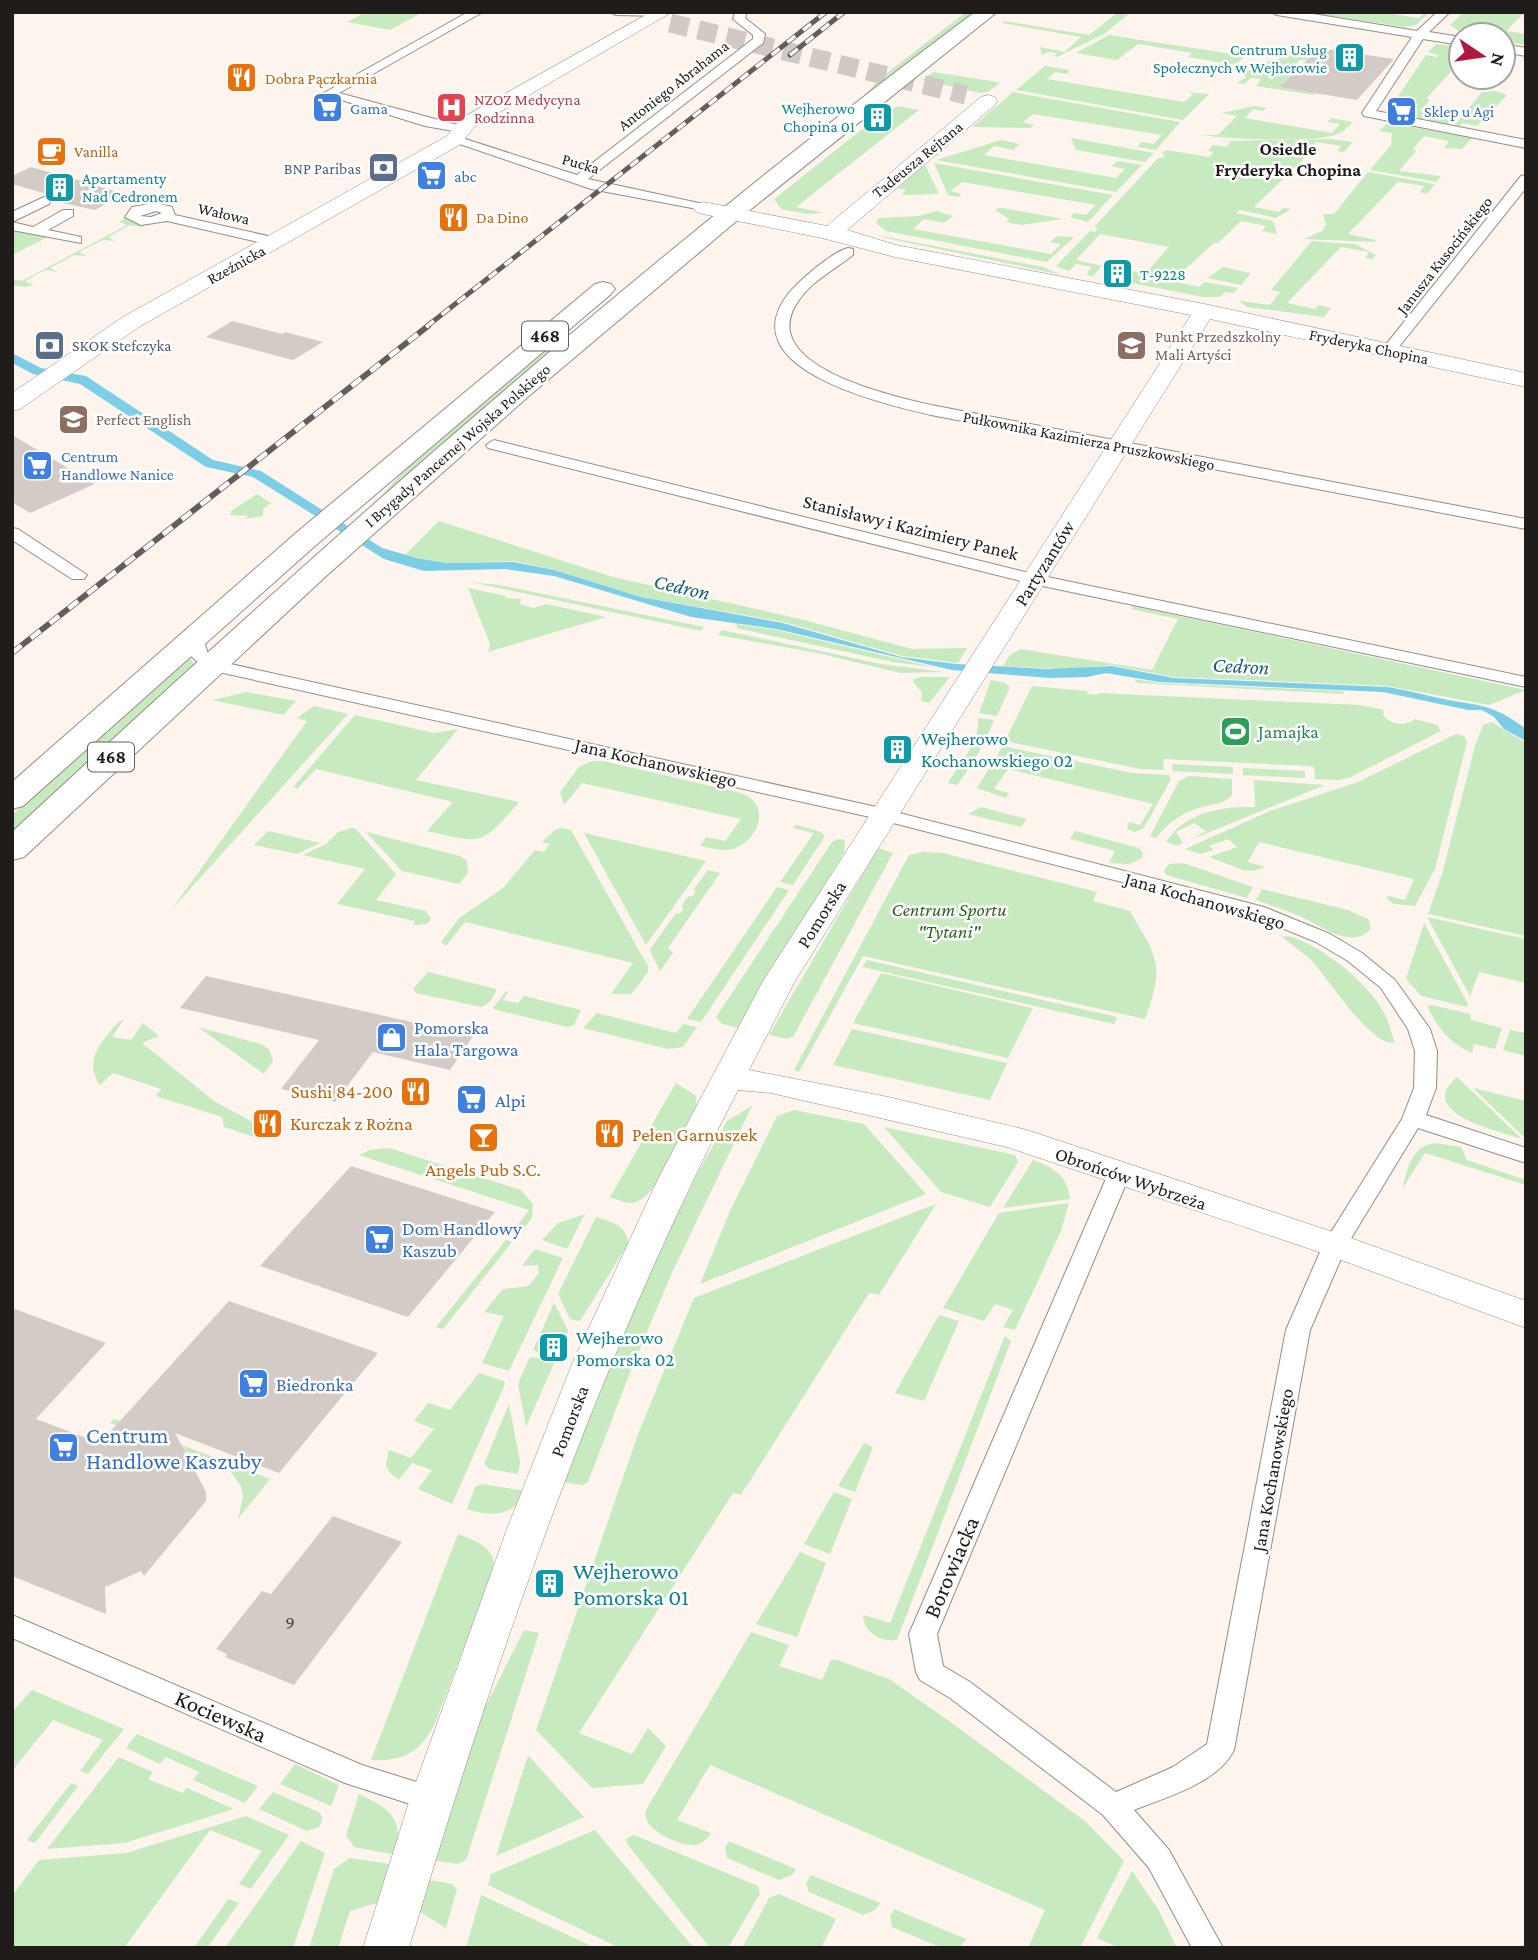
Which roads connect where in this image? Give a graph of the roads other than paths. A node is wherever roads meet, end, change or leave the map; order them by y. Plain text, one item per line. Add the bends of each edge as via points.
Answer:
1 (477, 12) edge
2 (616, 12) edge
3 (741, 12) edge
4 (958, 12) edge
5 (988, 12) edge
6 (1277, 12) edge
7 (1444, 12) edge
8 (658, 18) edge
9 (1420, 34) junction
10 (1447, 39) edge
11 (966, 95) tunnel mouth
12 (838, 103) dead end
13 (458, 135) junction
14 (1526, 144) edge
15 (1526, 179) edge
16 (578, 181) junction
17 (44, 201) dead end
18 (729, 201) junction
19 (703, 208) junction
20 (68, 212) dead end
21 (165, 217) dead end
22 (12, 218) edge
23 (684, 223) dead end
24 (12, 226) edge
25 (35, 231) junction
26 (831, 234) junction
27 (76, 240) dead end
28 (275, 242) junction
29 (848, 252) dead end
30 (621, 274) dead end
31 (1203, 311) junction
32 (1389, 351) junction
33 (1526, 380) edge
34 (12, 404) edge
35 (494, 445) dead end
36 (1118, 446) junction
37 (1521, 522) edge
38 (12, 533) edge
39 (78, 575) dead end
40 (1033, 579) junction
41 (194, 635) junction
42 (211, 665) junction
43 (1526, 682) edge
44 (12, 799) edge
45 (884, 815) junction
46 (12, 850) edge
47 (727, 1078) junction
48 (1413, 1119) junction
49 (1526, 1156) edge
50 (1119, 1174) junction
51 (1335, 1245) junction
52 (1526, 1315) edge
53 (12, 1626) edge
54 (432, 1799) junction
55 (1113, 1806) junction
56 (386, 1948) edge
57 (1209, 1948) edge

1 - 13 street, Pucka via 328,94
2 - 8 street
2 - 8 street
3 - 16 street, Antoniego Abrahama via 739,19 759,34 759,40
4 - 12 main road
5 - 18 main road, I Brygady Pancernej Wojska Polskiego / 468
6 - 9 street
7 - 9 street
8 - 13 street, Rzeźnicka via 474,119
9 - 10 street
9 - 14 street via 1368,113
11 - 26 street, Tadeusza Rejtana via 988,101
13 - 16 street, Pucka via 534,168
13 - 28 street, Rzeźnicka
15 - 32 street, Janusza Kusocińskiego
16 - 19 street, Pucka
17 - 22 street
18 - 19 main road, I Brygady Pancernej Wojska Polskiego / 468
18 - 26 street, Fryderyka Chopina
18 - 42 main road, I Brygady Pancernej Wojska Polskiego / 468 via 577,342
19 - 23 main road, I Brygady Pancernej Wojska Polskiego / 468
20 - 25 street
21 - 28 street, Wałowa
24 - 25 street
25 - 27 street
26 - 31 street, Fryderyka Chopina via 908,254
28 - 34 street, Rzeźnicka via 131,322
29 - 36 street, Pułkownika Kazimierza Pruszkowskiego via 792,298 781,322 784,340 818,373 900,403
30 - 41 main road, I Brygady Pancernej Wojska Polskiego / 468
31 - 32 street, Fryderyka Chopina
31 - 36 street, Partyzantów
32 - 33 street, Fryderyka Chopina
35 - 40 street, Stanisławy i Kazimiery Panek
36 - 37 street, Pułkownika Kazimierza Pruszkowskiego
36 - 40 street, Partyzantów
38 - 39 street
40 - 43 street, Stanisławy i Kazimiery Panek
40 - 45 street, Partyzantów
41 - 42 street via 200,656
41 - 44 main road, I Brygady Pancernej Wojska Polskiego / 468
42 - 45 street, Jana Kochanowskiego
42 - 46 main road, I Brygady Pancernej Wojska Polskiego / 468
45 - 47 street, Pomorska via 779,981
45 - 48 street, Jana Kochanowskiego via 1257,911 1323,938 1388,985 1419,1030 1426,1051 1425,1088
47 - 50 street, Obrońców Wybrzeża via 950,1121
47 - 54 street, Pomorska via 676,1177 591,1364
48 - 49 street
48 - 51 street, Jana Kochanowskiego
50 - 51 street, Obrońców Wybrzeża
50 - 55 street, Borowiacka via 923,1634 930,1672
51 - 52 street, Obrońców Wybrzeża
51 - 55 street, Jana Kochanowskiego via 1298,1330 1220,1750 1190,1773
53 - 54 street, Kociewska via 355,1775
54 - 56 street, Pomorska
55 - 57 street, Borowiacka via 1159,1859

